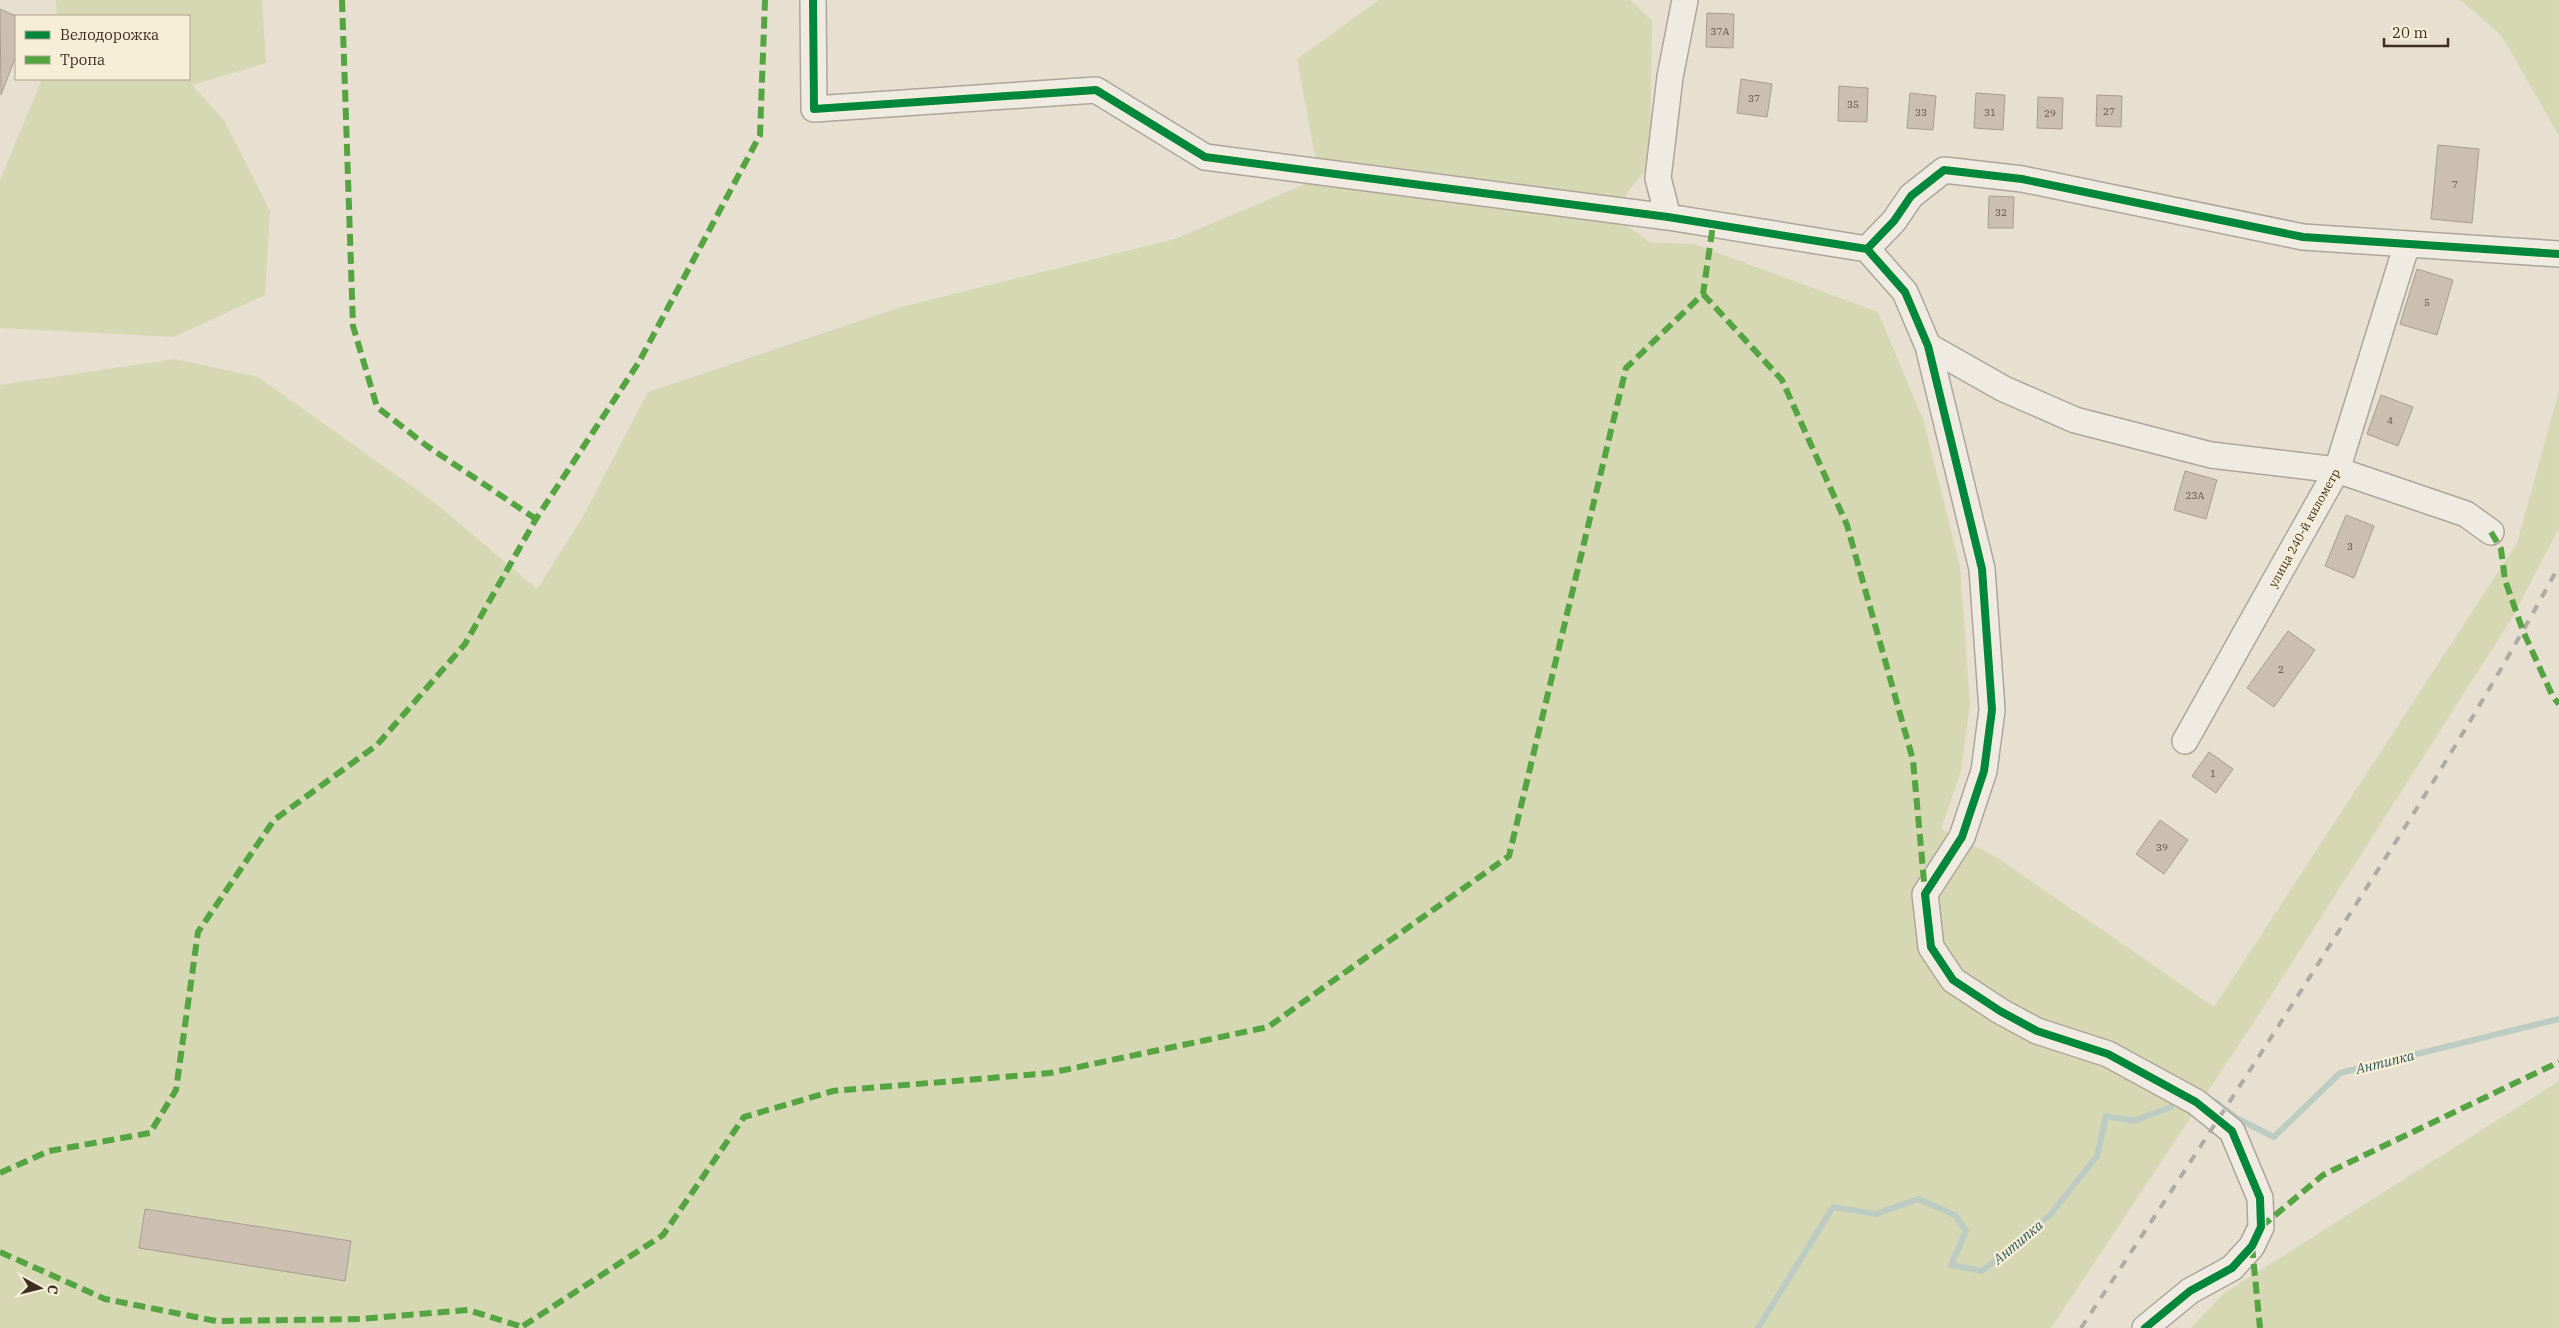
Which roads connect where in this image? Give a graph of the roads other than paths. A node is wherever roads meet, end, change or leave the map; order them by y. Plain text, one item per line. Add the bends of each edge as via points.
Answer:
1 (812, 0) edge
2 (1685, 0) edge
3 (1668, 217) junction
4 (2407, 244) junction
5 (1867, 249) junction
6 (2559, 254) edge
7 (1928, 346) junction
8 (2337, 470) junction
9 (2491, 532) dead end
10 (2185, 741) dead end
11 (2145, 1328) edge

1 - 3 street via 814,109 1096,90 1205,157
2 - 3 street via 1670,77 1658,178
3 - 5 street
4 - 5 street via 2303,237 2022,179 1944,170 1911,196 1894,222
4 - 6 street
4 - 8 street, улица 240-й километр
5 - 7 street via 1905,292
7 - 8 street via 2004,389 2075,420 2211,455
7 - 11 street via 1982,569 1992,710 1984,771 1962,836 1926,894 1931,947 1954,980 2000,1011 2038,1031 2108,1054 2196,1102 2232,1131 2260,1198 2261,1226 2252,1246 2232,1268 2190,1291
8 - 9 street via 2466,514
8 - 10 street, улица 240-й километр

